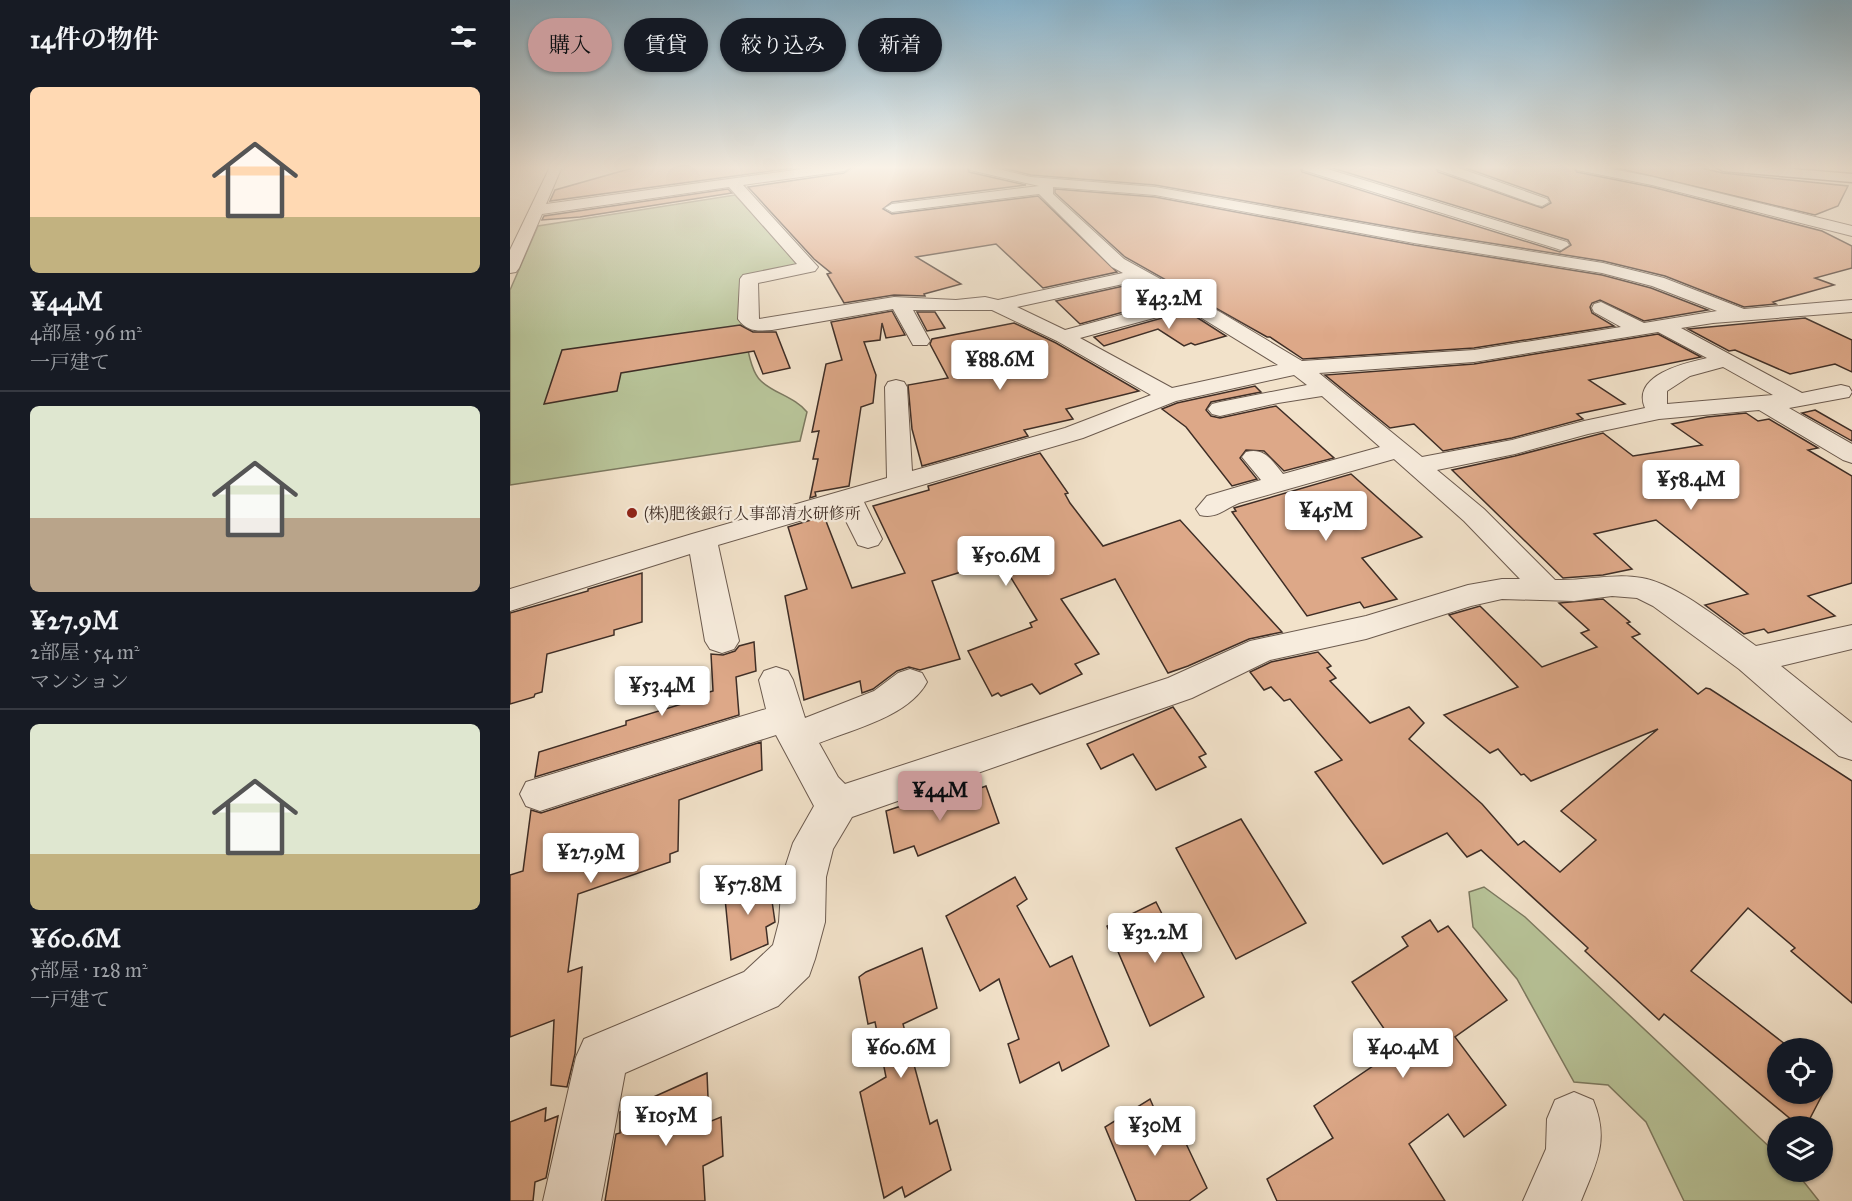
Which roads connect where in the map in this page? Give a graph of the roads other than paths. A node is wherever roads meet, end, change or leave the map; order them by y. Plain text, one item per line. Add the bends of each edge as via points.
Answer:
1 (531, 223) edge
2 (767, 223) edge
3 (1076, 223) edge
4 (1336, 223) edge
5 (1488, 223) edge
6 (1820, 223) edge
7 (1852, 231) edge
8 (510, 268) edge
9 (1603, 268) junction
10 (1138, 275) junction
11 (902, 303) junction
12 (1189, 303) junction
13 (998, 306) junction
14 (1852, 306) edge
15 (1601, 308) dead end
16 (1796, 312) junction
17 (1743, 315) junction
18 (1852, 325) edge
19 (1652, 328) junction
20 (1064, 337) junction
21 (920, 341) dead end
22 (1726, 360) junction
23 (1298, 368) junction
24 (896, 387) dead end
25 (1327, 390) junction
26 (1841, 392) dead end
27 (1168, 396) junction
28 (1799, 400) junction
29 (1763, 402) junction
30 (1220, 409) dead end
31 (1659, 412) junction
32 (1852, 455) edge
33 (1255, 456) dead end
34 (1407, 458) junction
35 (900, 484) junction
36 (1278, 484) junction
37 (849, 498) junction
38 (1210, 509) dead end
39 (868, 539) dead end
40 (702, 540) junction
41 (1546, 590) junction
42 (510, 600) edge
43 (1852, 637) edge
44 (723, 641) dead end
45 (1751, 660) junction
46 (776, 680) dead end
47 (910, 682) dead end
48 (790, 727) junction
49 (1852, 745) edge
50 (540, 794) dead end
51 (838, 804) junction
52 (1574, 1119) dead end
53 (572, 1201) edge
54 (1552, 1201) edge

1 - 8 street
2 - 11 street via 809,267 749,279 750,323 772,324
3 - 10 street via 1118,263
4 - 9 street
5 - 9 street via 1581,252
6 - 7 street
9 - 17 street via 1658,282
10 - 12 street
10 - 13 street
11 - 13 street
11 - 21 street
12 - 20 street
12 - 23 street
13 - 20 street
14 - 16 street
15 - 19 street
16 - 17 street
16 - 18 street
17 - 19 street
19 - 22 street
19 - 23 street via 1473,356
20 - 27 street
22 - 28 street
22 - 31 street via 1669,377 1657,386 1654,399
23 - 25 street
23 - 27 street
24 - 35 street
25 - 30 street
25 - 34 street
26 - 28 street
27 - 35 street via 1074,433
28 - 29 street
29 - 31 street
29 - 32 street
31 - 34 street via 1515,447
33 - 36 street
34 - 36 street
34 - 41 street via 1489,530
35 - 37 street
36 - 38 street via 1229,497
37 - 39 street
37 - 40 street
40 - 42 street
40 - 44 street
41 - 45 street via 1642,588 1665,598
41 - 51 street via 1502,589 1468,596 1366,627 1262,650 1180,688
43 - 45 street
45 - 49 street
46 - 48 street
47 - 48 street via 887,701
48 - 50 street
48 - 51 street via 824,789
51 - 53 street via 813,843 804,876 802,922 792,959 761,989 602,1057
52 - 54 street via 1573,1150

